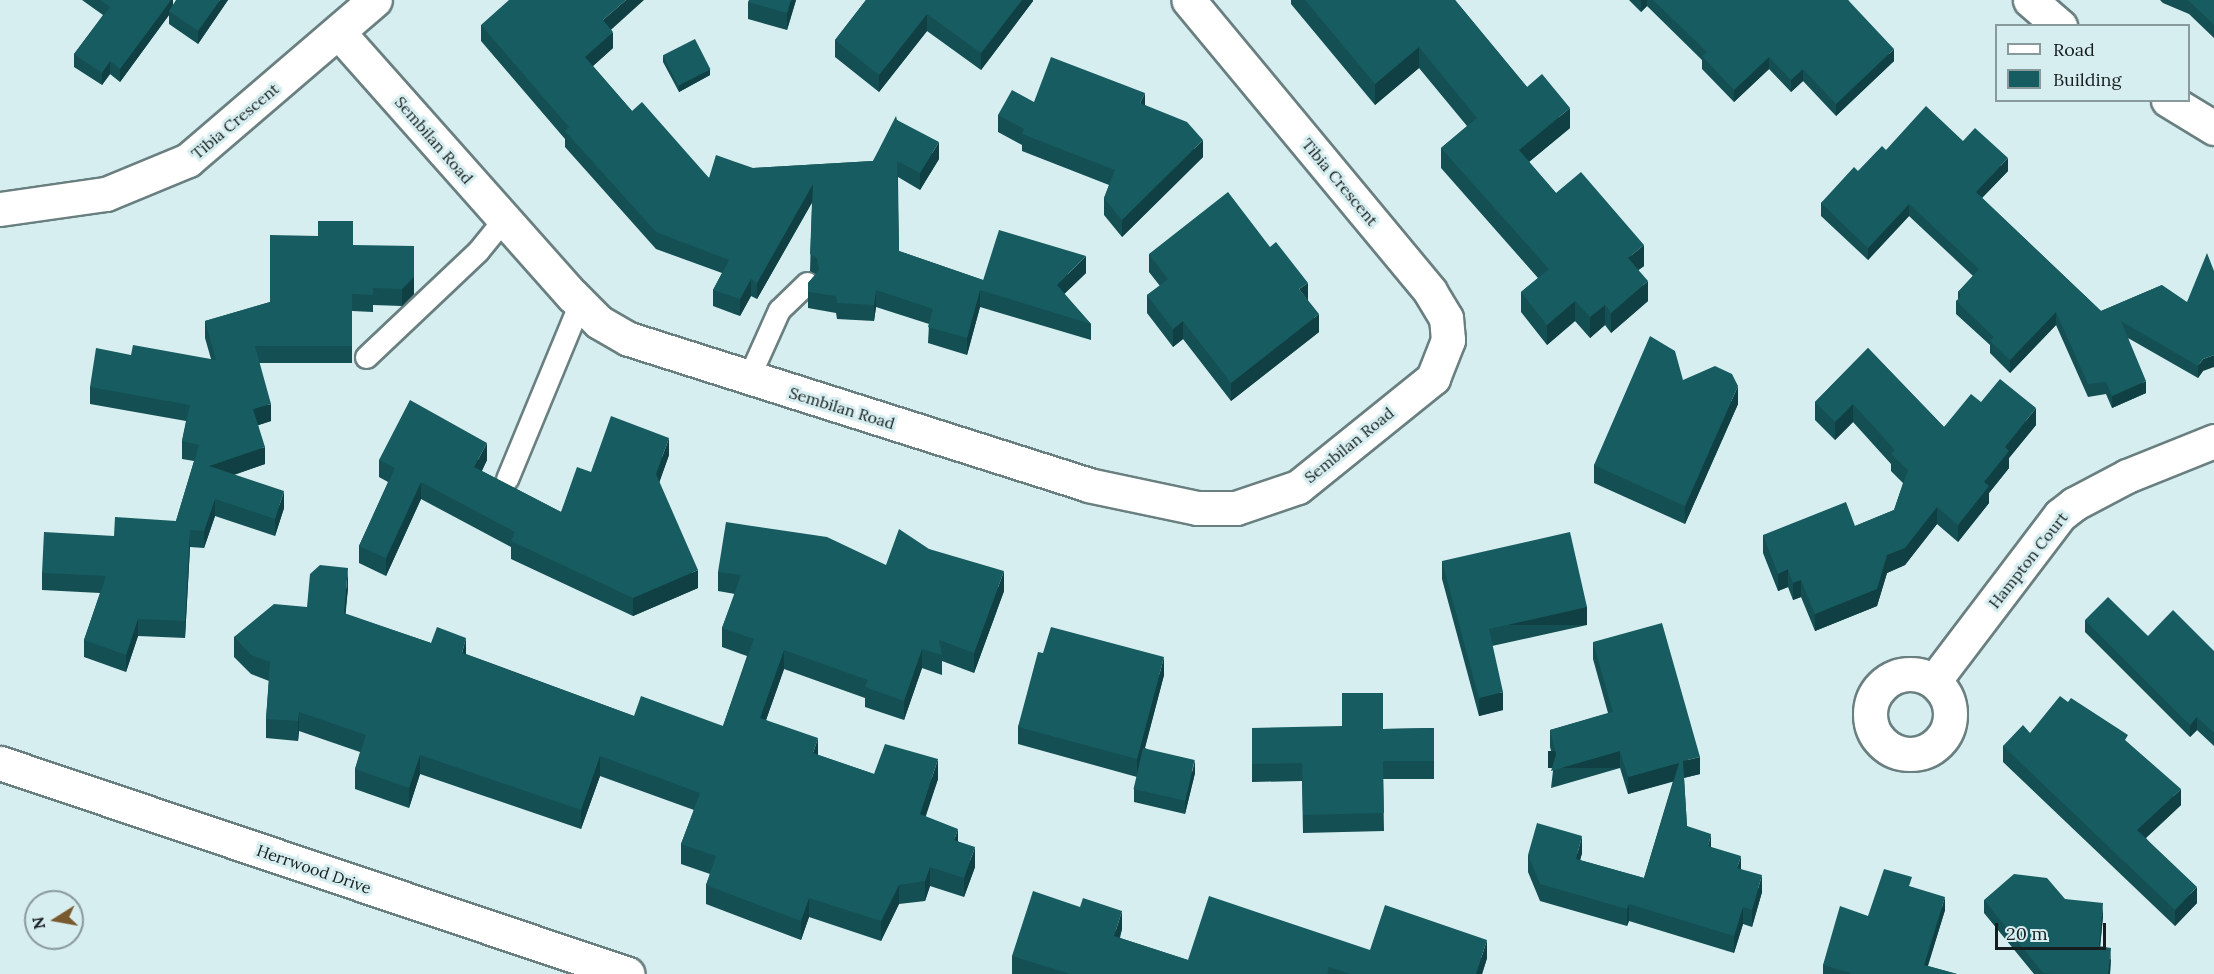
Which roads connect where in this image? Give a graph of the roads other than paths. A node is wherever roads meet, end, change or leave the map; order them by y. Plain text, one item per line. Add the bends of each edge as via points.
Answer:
1 (375, 0) edge
2 (1188, 0) edge
3 (2030, 0) edge
4 (2058, 24) edge
5 (339, 33) junction
6 (2171, 102) edge
7 (2214, 128) edge
8 (0, 209) edge
9 (504, 219) junction
10 (807, 283) edge
11 (580, 303) junction
12 (366, 357) dead end
13 (1433, 378) joint
14 (748, 379) junction
15 (2214, 441) edge
16 (507, 479) dead end
17 (1934, 681) dead end
18 (0, 763) edge
19 (628, 974) edge

1 - 5 street, Tibia Crescent
2 - 13 street, Tibia Crescent via 1430,291 1446,318 1448,340
3 - 4 street
5 - 8 street, Tibia Crescent via 188,160 106,194
5 - 9 street, Sembilan Road
6 - 7 street
9 - 11 street, Sembilan Road
9 - 12 lane via 478,251
10 - 14 lane via 779,310
11 - 14 street, Sembilan Road via 599,322 629,339
11 - 16 lane
13 - 14 street, Sembilan Road via 1298,487 1236,508 1207,508 1088,485
15 - 17 street, Hampton Court via 2127,476 2060,515
18 - 19 street, Herrwood Drive

